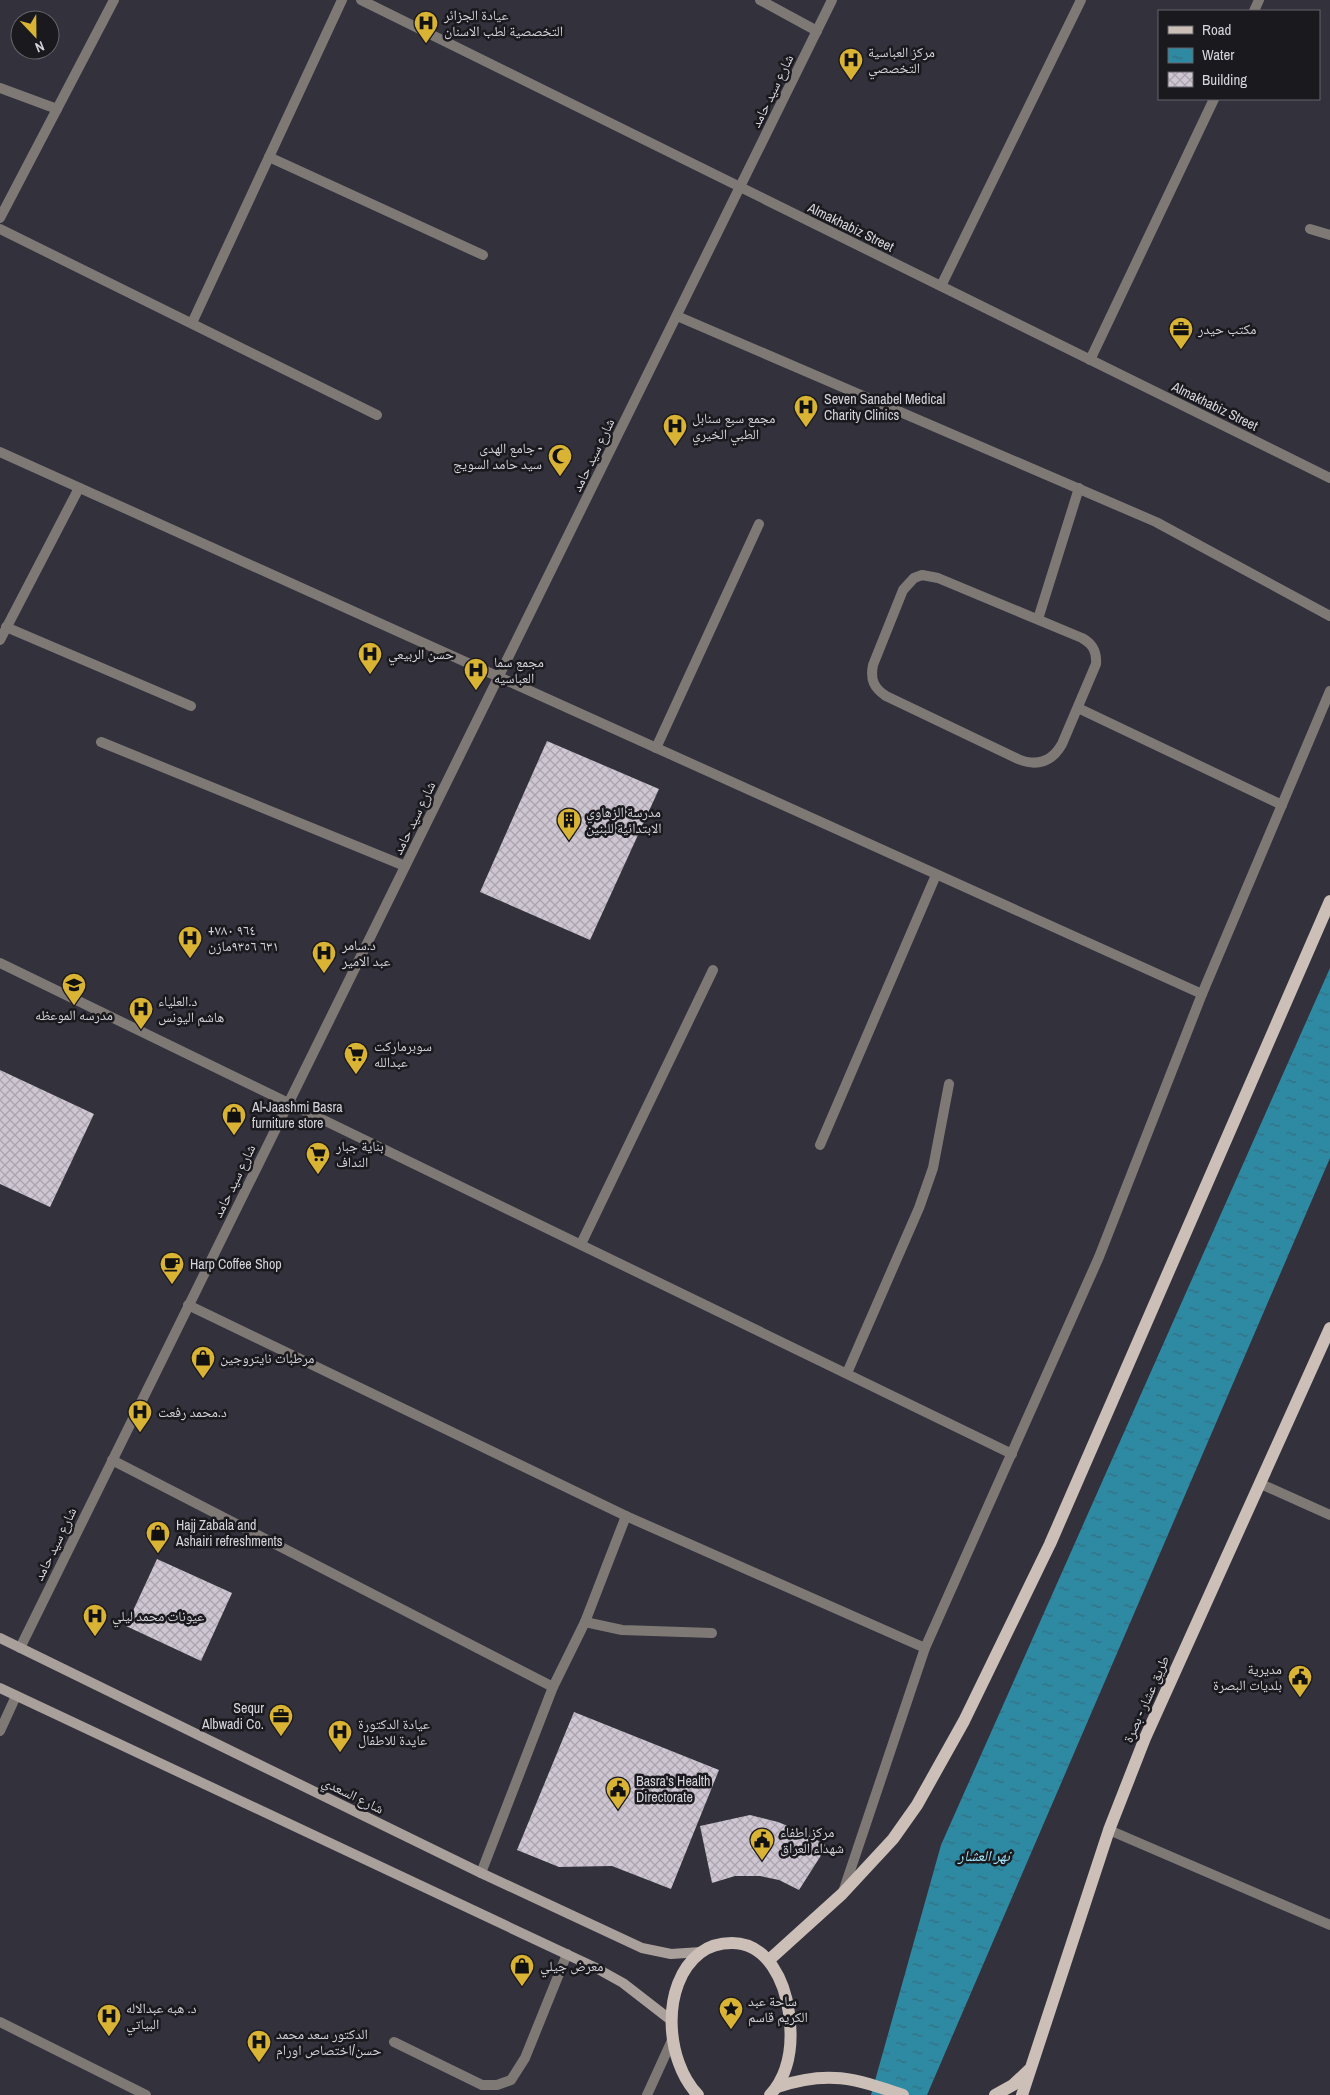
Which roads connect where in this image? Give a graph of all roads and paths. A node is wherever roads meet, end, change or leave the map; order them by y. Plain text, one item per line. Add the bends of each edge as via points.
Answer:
1 (114, 0) edge
2 (342, 0) edge
3 (361, 0) edge
4 (760, 0) edge
5 (832, 0) edge
6 (1081, 0) edge
7 (817, 31) junction
8 (0, 88) edge
9 (1214, 100) edge
10 (57, 109) junction
11 (269, 157) junction
12 (740, 187) junction
13 (0, 218) edge
14 (0, 229) edge
15 (1310, 229) dead end
16 (1330, 235) edge
17 (483, 255) dead end
18 (941, 286) junction
19 (676, 316) junction
20 (192, 323) junction
21 (1090, 360) junction
22 (377, 415) dead end
23 (0, 452) edge
24 (1330, 478) edge
25 (79, 488) junction
26 (1079, 488) junction
27 (759, 524) dead end
28 (1330, 616) edge
29 (1038, 619) junction
30 (6, 628) junction
31 (0, 640) edge
32 (498, 677) junction
33 (1330, 691) edge
34 (190, 706) dead end
35 (1078, 708) junction
36 (101, 742) dead end
37 (656, 748) junction
38 (1282, 805) junction
39 (405, 866) junction
40 (936, 874) junction
41 (1330, 901) edge
42 (0, 963) edge
43 (713, 970) dead end
44 (1202, 994) junction
45 (949, 1084) dead end
46 (288, 1103) junction
47 (820, 1145) dead end
48 (581, 1244) junction
49 (188, 1305) junction
50 (1330, 1328) edge
51 (847, 1372) junction
52 (1012, 1454) junction
53 (112, 1460) junction
54 (1261, 1484) junction
55 (1330, 1514) edge
56 (626, 1516) junction
57 (585, 1622) junction
58 (712, 1633) dead end
59 (0, 1638) edge
60 (20, 1648) junction
61 (925, 1648) junction
62 (0, 1688) edge
63 (553, 1688) junction
64 (16, 1696) junction
65 (0, 1731) edge
66 (1109, 1830) junction
67 (481, 1873) junction
68 (842, 1894) junction
69 (1330, 1925) edge
70 (701, 1952) junction
71 (568, 1954) junction
72 (769, 1960) junction
73 (672, 2021) junction
74 (0, 2022) edge
75 (673, 2038) junction
76 (394, 2042) dead end
77 (1030, 2069) junction
78 (773, 2091) edge
79 (146, 2095) edge
80 (647, 2095) edge
81 (698, 2095) edge
82 (903, 2095) edge
83 (995, 2095) edge
84 (1022, 2095) edge

1 - 10 street
2 - 11 street
3 - 12 street, Almakhabiz Street
4 - 7 street
5 - 7 street, شارع سيد حامد
6 - 18 street
7 - 12 street, شارع سيد حامد
8 - 10 street
9 - 21 street
10 - 13 street
11 - 17 street
11 - 20 street
12 - 18 street, Almakhabiz Street
12 - 19 street, شارع سيد حامد
14 - 20 street
15 - 16 street
18 - 21 street, Almakhabiz Street
19 - 26 street
19 - 32 street, شارع سيد حامد
20 - 22 street
21 - 24 street, Almakhabiz Street
23 - 25 street
25 - 30 street
25 - 32 street
26 - 28 street via 1156,522
26 - 29 street
27 - 37 street
29 - 35 street via 1088,641 1096,651 1096,664
29 - 35 street via 930,575 914,578 903,590 873,666 873,684 886,696 1028,763 1048,760 1057,753
30 - 31 street
30 - 34 street
32 - 37 street
32 - 39 street, شارع سيد حامد
33 - 38 street
35 - 38 street
36 - 39 street
37 - 40 street
38 - 44 street
39 - 46 street, شارع سيد حامد
40 - 44 street
40 - 47 street
41 - 68 main road via 1050,1544 964,1721 917,1805 898,1832
42 - 46 street
43 - 48 street
44 - 52 street via 1099,1256
45 - 51 street via 933,1168 919,1208
46 - 48 street
46 - 49 street, شارع سيد حامد
48 - 51 street
49 - 53 street, شارع سيد حامد
49 - 56 street
50 - 54 main road, طريق عشار - بصرة
51 - 52 street
52 - 61 street
53 - 60 street, شارع سيد حامد
53 - 63 street
54 - 55 street
54 - 66 main road, طريق عشار - بصرة via 1145,1738
56 - 57 street
56 - 61 street
57 - 58 street via 622,1630
57 - 63 street
59 - 60 main road, شارع السعدي
60 - 67 main road, شارع السعدي
61 - 68 street
62 - 64 main road
63 - 67 street
64 - 65 street
64 - 71 main road
66 - 69 street
66 - 77 main road, طريق عشار - بصرة
67 - 70 main road, شارع السعدي via 642,1948 671,1954
68 - 72 main road
70 - 72 main road via 724,1943 736,1943 749,1946
70 - 73 main road via 685,1971 678,1987
71 - 73 main road via 623,1983
71 - 76 street via 524,2058 511,2080 497,2085 482,2084
72 - 78 main road via 783,1987 790,2023 787,2064
73 - 75 main road
74 - 79 street
75 - 80 street
75 - 81 main road via 684,2075
77 - 83 main road via 1013,2085
77 - 84 main road, طريق عشار - بصرة
78 - 82 main road via 808,2078 841,2077

